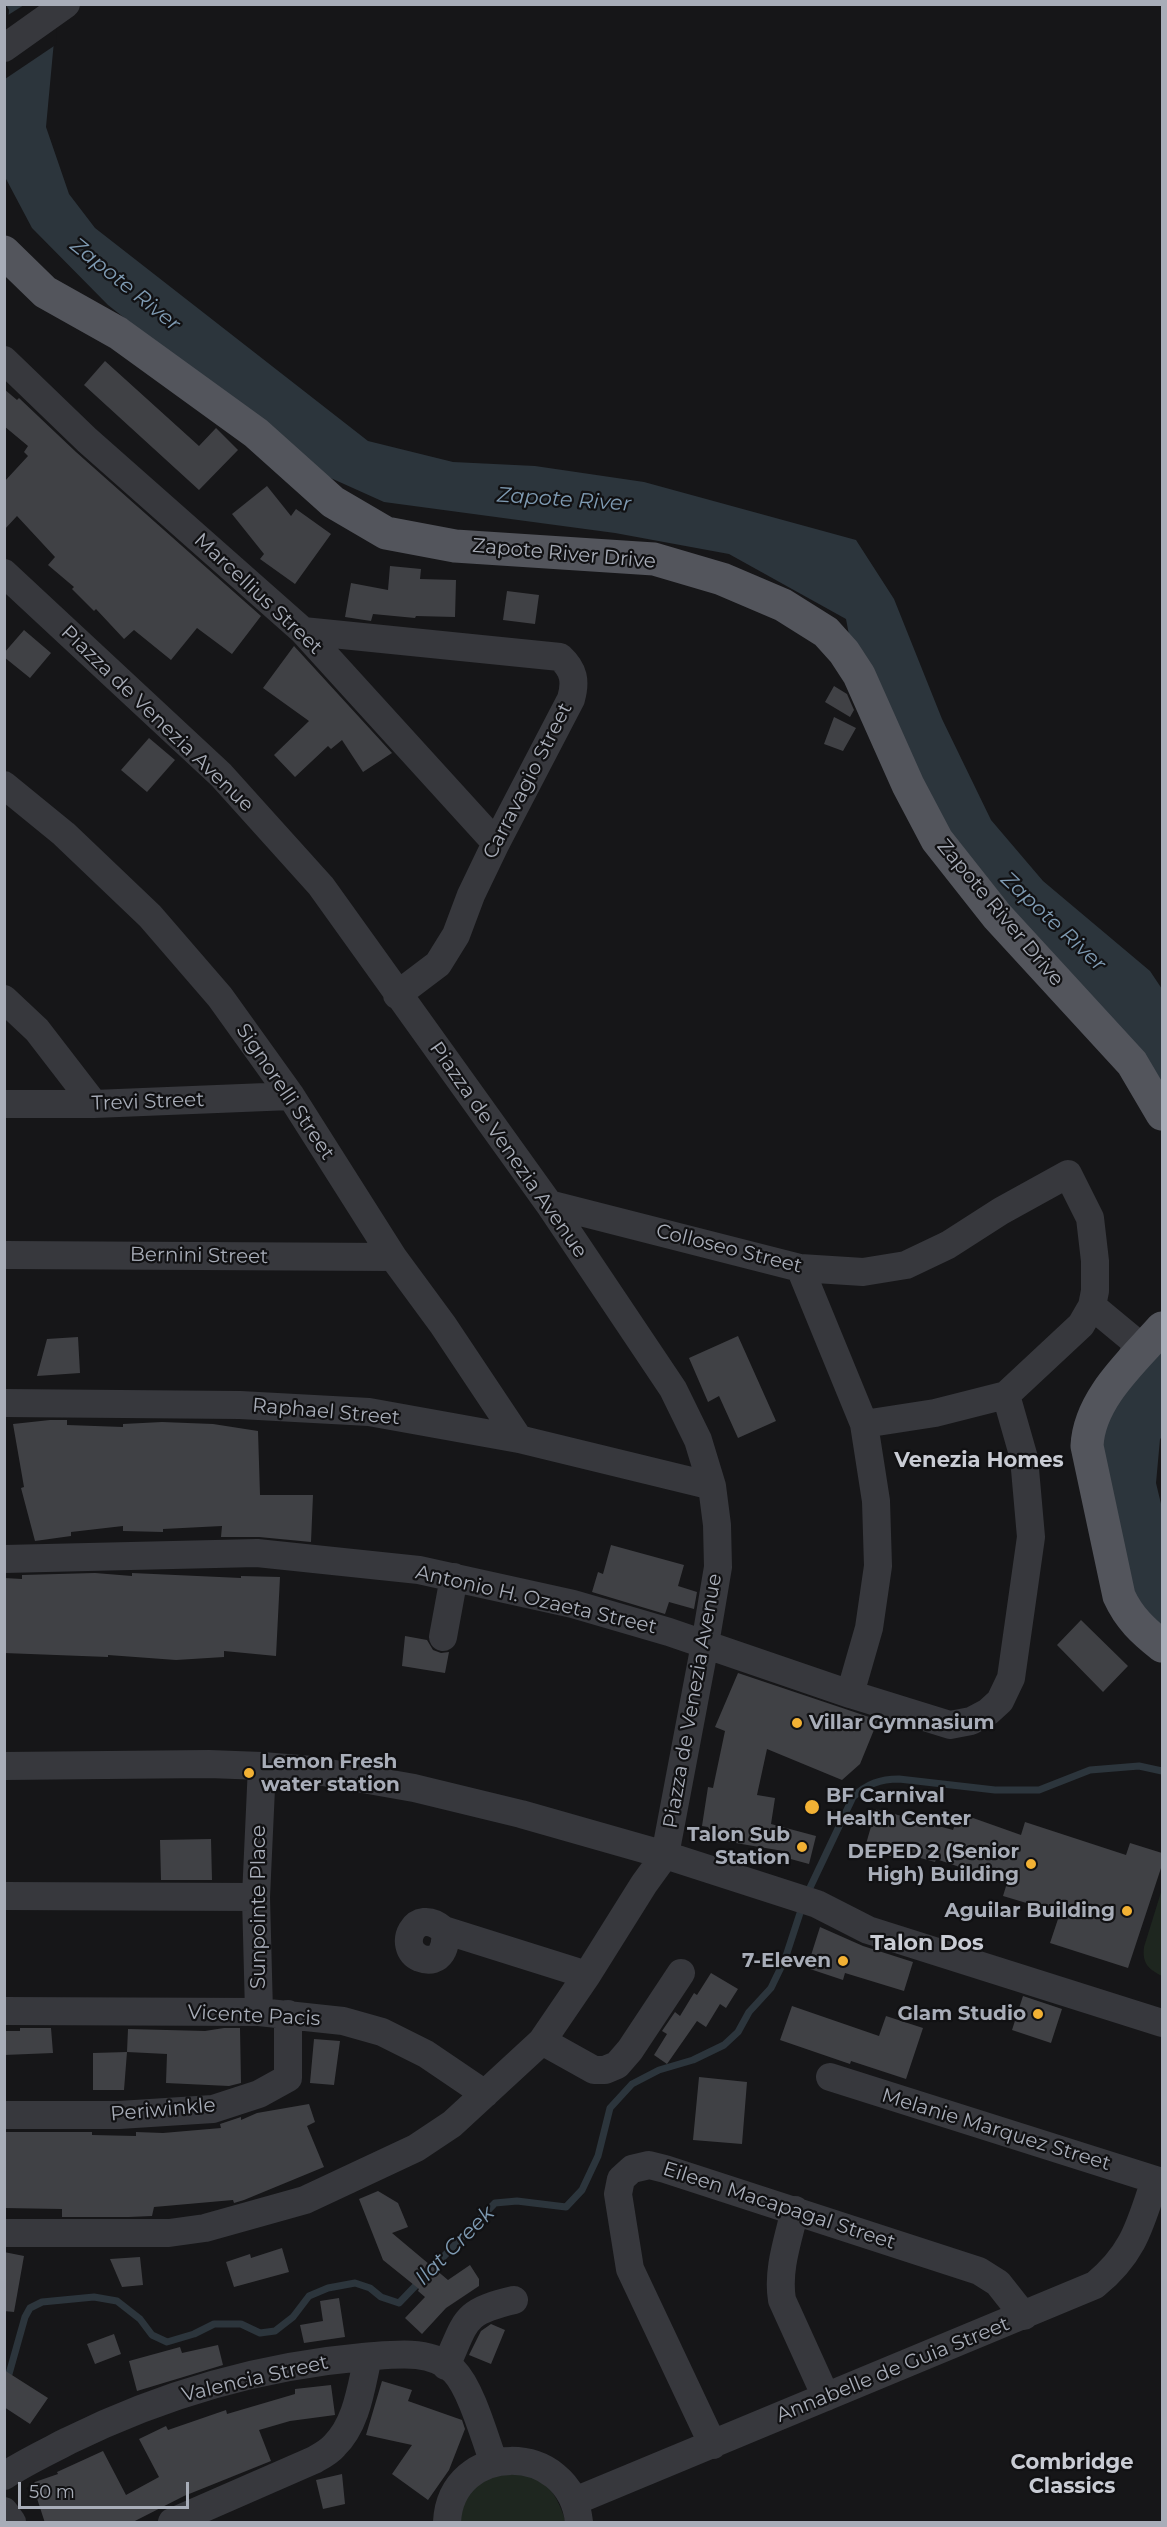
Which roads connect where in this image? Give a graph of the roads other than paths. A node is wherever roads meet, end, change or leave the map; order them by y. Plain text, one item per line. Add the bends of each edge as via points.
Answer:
1 (66, 4) edge
2 (4, 48) edge
3 (4, 252) edge
4 (4, 360) edge
5 (4, 573) edge
6 (303, 631) junction
7 (4, 784) edge
8 (496, 843) junction
9 (397, 995) junction
10 (4, 999) edge
11 (291, 1096) junction
12 (4, 1104) edge
13 (94, 1104) junction
14 (1162, 1114) edge
15 (549, 1204) junction
16 (4, 1255) edge
17 (393, 1257) junction
18 (800, 1268) junction
19 (1092, 1306) junction
20 (1162, 1328) edge
21 (1125, 1371) junction
22 (1006, 1395) junction
23 (4, 1403) edge
24 (864, 1424) junction
25 (519, 1439) junction
26 (712, 1486) junction
27 (4, 1559) edge
28 (453, 1577) junction
29 (443, 1637) dead end
30 (705, 1644) junction
31 (1162, 1646) edge
32 (850, 1694) junction
33 (4, 1766) edge
34 (262, 1766) junction
35 (665, 1855) junction
36 (4, 1896) edge
37 (256, 1897) junction
38 (444, 1930) dead end
39 (681, 1973) dead end
40 (587, 1976) junction
41 (4, 2011) edge
42 (258, 2012) junction
43 (288, 2014) junction
44 (1162, 2023) edge
45 (542, 2041) junction
46 (830, 2077) dead end
47 (485, 2094) junction
48 (4, 2115) edge
49 (1159, 2181) edge
50 (795, 2210) junction
51 (4, 2233) edge
52 (514, 2300) dead end
53 (1024, 2316) junction
54 (369, 2357) junction
55 (446, 2366) junction
56 (826, 2397) junction
57 (713, 2445) junction
58 (494, 2463) junction
59 (4, 2476) edge
60 (4, 2511) edge
61 (577, 2512) edge
62 (444, 2522) edge
63 (12, 2523) edge
64 (172, 2523) edge

1 - 2 street
3 - 14 main road, Zapote River Drive via 45,292 118,333 256,433 333,502 386,533 455,546 654,559 722,579 783,605 826,632 859,675 937,840 998,916 1132,1063
4 - 6 street, Marcellius Street via 87,440
5 - 9 street, Piazza de Venezia Avenue via 221,775 321,886
6 - 8 street, Marcellius Street
6 - 8 street, Carravagio Street via 560,657 571,667 575,684 571,699
7 - 11 street, Signorelli Street via 64,834 150,916 220,997
8 - 9 street, Carravagio Street via 456,935 438,964
9 - 15 street, Piazza de Venezia Avenue
10 - 13 street via 37,1030
11 - 13 street, Trevi Street
11 - 17 street, Signorelli Street
12 - 13 street, Trevi Street
15 - 18 street, Colloseo Street
15 - 26 street, Piazza de Venezia Avenue via 673,1389 698,1440
16 - 17 street, Bernini Street
17 - 25 street, Signorelli Street
18 - 19 street, Colloseo Street via 863,1272 906,1265 948,1245 1068,1174 1090,1218 1095,1261
18 - 24 street
19 - 21 street via 1133,1340 1135,1350
19 - 22 street via 1081,1325
20 - 21 main road
21 - 31 main road via 1092,1417 1089,1461 1119,1596 1127,1614
22 - 24 street via 935,1413
22 - 32 street, Antonio H. Ozaeta Street via 1024,1458 1031,1537 1011,1678 1000,1701 971,1721 950,1725
23 - 25 street, Raphael Street via 240,1405 369,1412
24 - 32 street via 876,1501 878,1566 869,1628
25 - 26 street, Raphael Street
26 - 30 street, Piazza de Venezia Avenue via 718,1567
27 - 28 street, Antonio H. Ozaeta Street via 257,1553
28 - 29 street
28 - 30 street, Antonio H. Ozaeta Street via 573,1604
30 - 32 street, Antonio H. Ozaeta Street
30 - 35 street, Piazza de Venezia Avenue
33 - 34 street
34 - 35 street via 312,1770 414,1788
34 - 37 street, Sunpointe Place
35 - 40 street
35 - 44 street via 803,1900 877,1933
36 - 37 street
37 - 42 street, Sunpointe Place
38 - 40 street
39 - 45 street via 617,2065 594,2070
40 - 45 street
41 - 42 street, Vicente Pacis
42 - 43 street, Vicente Pacis
43 - 47 street, Vicente Pacis via 343,2021 382,2032 426,2054
43 - 48 street, Periwinkle via 288,2078 259,2094 213,2109 119,2115
45 - 47 street
46 - 49 street, Melanie Marquez Street
47 - 51 street via 453,2124 416,2148 305,2200 239,2220 169,2233
49 - 53 street, Annabelle de Guia Street via 1128,2251 1114,2269 1095,2285
50 - 53 street, Eileen Macapagal Street via 979,2271 998,2283
50 - 56 street via 781,2269 782,2300
50 - 57 street, Eileen Macapagal Street via 649,2165 632,2169 621,2179 618,2194 630,2269
52 - 55 street via 485,2307 465,2322
53 - 56 street, Annabelle de Guia Street
54 - 55 street, Valencia Street via 415,2354
54 - 59 street, Valencia Street via 268,2371 152,2404
54 - 64 street via 348,2428 334,2447 314,2460
55 - 58 street, Valencia Street via 466,2387
56 - 57 street, Annabelle de Guia Street
57 - 61 street, Annabelle de Guia Street
58 - 61 street via 518,2460 542,2466 562,2481
58 - 62 street via 461,2484
60 - 63 street

